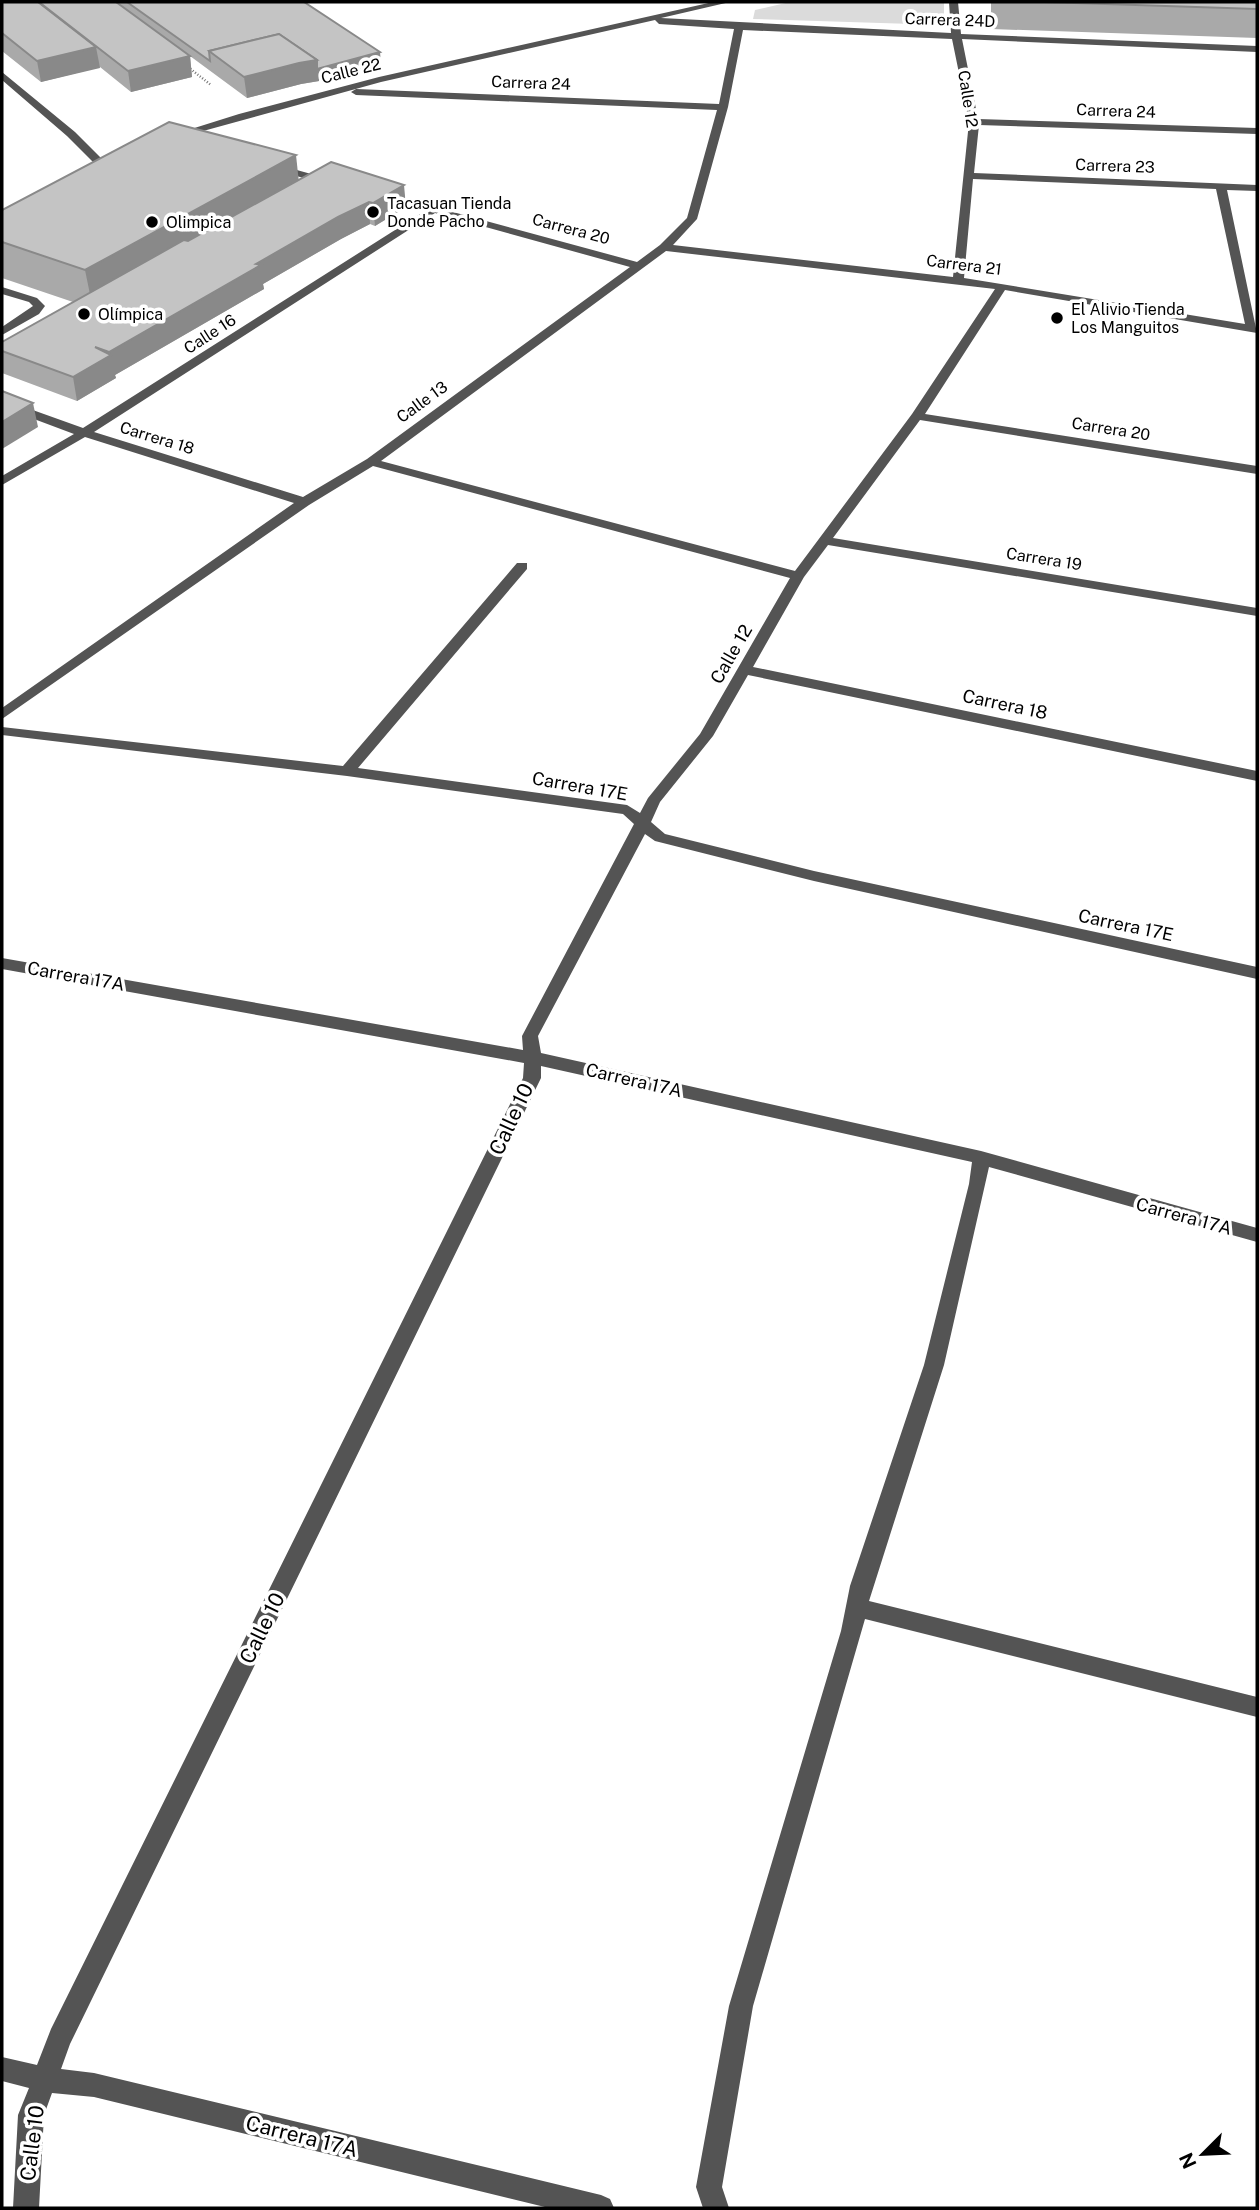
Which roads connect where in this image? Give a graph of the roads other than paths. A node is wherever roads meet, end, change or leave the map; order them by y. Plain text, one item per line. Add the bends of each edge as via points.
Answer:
1 (724, 2) edge
2 (954, 2) edge
3 (641, 20) junction
4 (739, 27) junction
5 (956, 36) junction
6 (1257, 49) edge
7 (2, 75) edge
8 (337, 92) junction
9 (723, 107) junction
10 (974, 122) junction
11 (1257, 131) edge
12 (173, 136) junction
13 (161, 141) edge
14 (199, 144) edge
15 (115, 161) edge
16 (265, 164) edge
17 (103, 166) junction
18 (92, 172) edge
19 (971, 176) junction
20 (343, 186) edge
21 (1221, 186) junction
22 (1257, 188) edge
23 (369, 193) edge
24 (433, 210) junction
25 (664, 247) junction
26 (636, 265) junction
27 (958, 280) junction
28 (1002, 286) junction
29 (2, 290) edge
30 (1254, 329) edge
31 (2, 332) edge
32 (2, 403) edge
33 (917, 416) junction
34 (84, 433) junction
35 (371, 462) junction
36 (1257, 470) edge
37 (2, 481) edge
38 (304, 502) junction
39 (825, 541) junction
40 (522, 566) dead end
41 (798, 576) junction
42 (1257, 612) edge
43 (744, 670) junction
44 (2, 715) edge
45 (2, 731) edge
46 (347, 771) junction
47 (1257, 776) edge
48 (643, 824) junction
49 (2, 962) edge
50 (1257, 973) edge
51 (533, 1058) junction
52 (981, 1158) junction
53 (1257, 1236) edge
54 (858, 1607) junction
55 (1257, 1707) edge
56 (2, 2069) edge
57 (43, 2079) junction
58 (26, 2208) edge
59 (601, 2208) edge
60 (716, 2208) edge

1 - 3 street, Calle 22
2 - 5 street, Calle 12
3 - 4 street, Carrera 24D
3 - 8 street, Calle 22
4 - 5 street, Carrera 24D
4 - 9 street, Calle 13
5 - 6 street, Carrera 24D
5 - 10 street, Calle 12
7 - 17 street
8 - 9 street, Carrera 24
8 - 12 street, Calle 22
9 - 25 street, Calle 13 via 692,219
10 - 11 street, Carrera 24
10 - 19 street, Calle 12
12 - 13 street, Calle 22
12 - 14 street
15 - 17 street
16 - 20 street
17 - 18 street
19 - 21 street, Carrera 23
19 - 27 street, Calle 12
21 - 22 street, Carrera 23
21 - 30 street
23 - 24 street, Carrera 20
24 - 26 street, Carrera 20
24 - 34 street, Calle 16
25 - 26 street, Calle 13
25 - 27 street, Carrera 21
26 - 35 street, Calle 13
27 - 28 street, Carrera 21
28 - 30 street, Carrera 21
28 - 33 street, Calle 12
29 - 31 street via 39,306
32 - 34 street, Carrera 18
33 - 36 street, Carrera 20
33 - 39 street, Calle 12
34 - 37 street, Calle 16
34 - 38 street, Carrera 18
35 - 38 street, Calle 13
35 - 41 street
38 - 44 street, Calle 13
39 - 41 street, Calle 12
39 - 42 street, Carrera 19
40 - 46 street
41 - 43 street, Calle 12
43 - 47 street, Carrera 18
43 - 48 street, Calle 12 via 706,736 653,801
45 - 46 street, Carrera 17E
46 - 48 street, Carrera 17E via 627,810
48 - 50 street, Carrera 17E via 660,838 814,876
48 - 51 street, Calle 12 via 530,1036
49 - 51 street, Carrera 17A
51 - 52 street, Carrera 17A
51 - 57 street, Calle 10 via 532,1079
52 - 53 street, Carrera 17A
52 - 54 street via 934,1366
54 - 55 street
54 - 60 street via 741,2006 709,2187
56 - 57 street, Carrera 17A
57 - 58 street, Calle 10 via 31,2115
57 - 59 street, Carrera 17A via 94,2085

